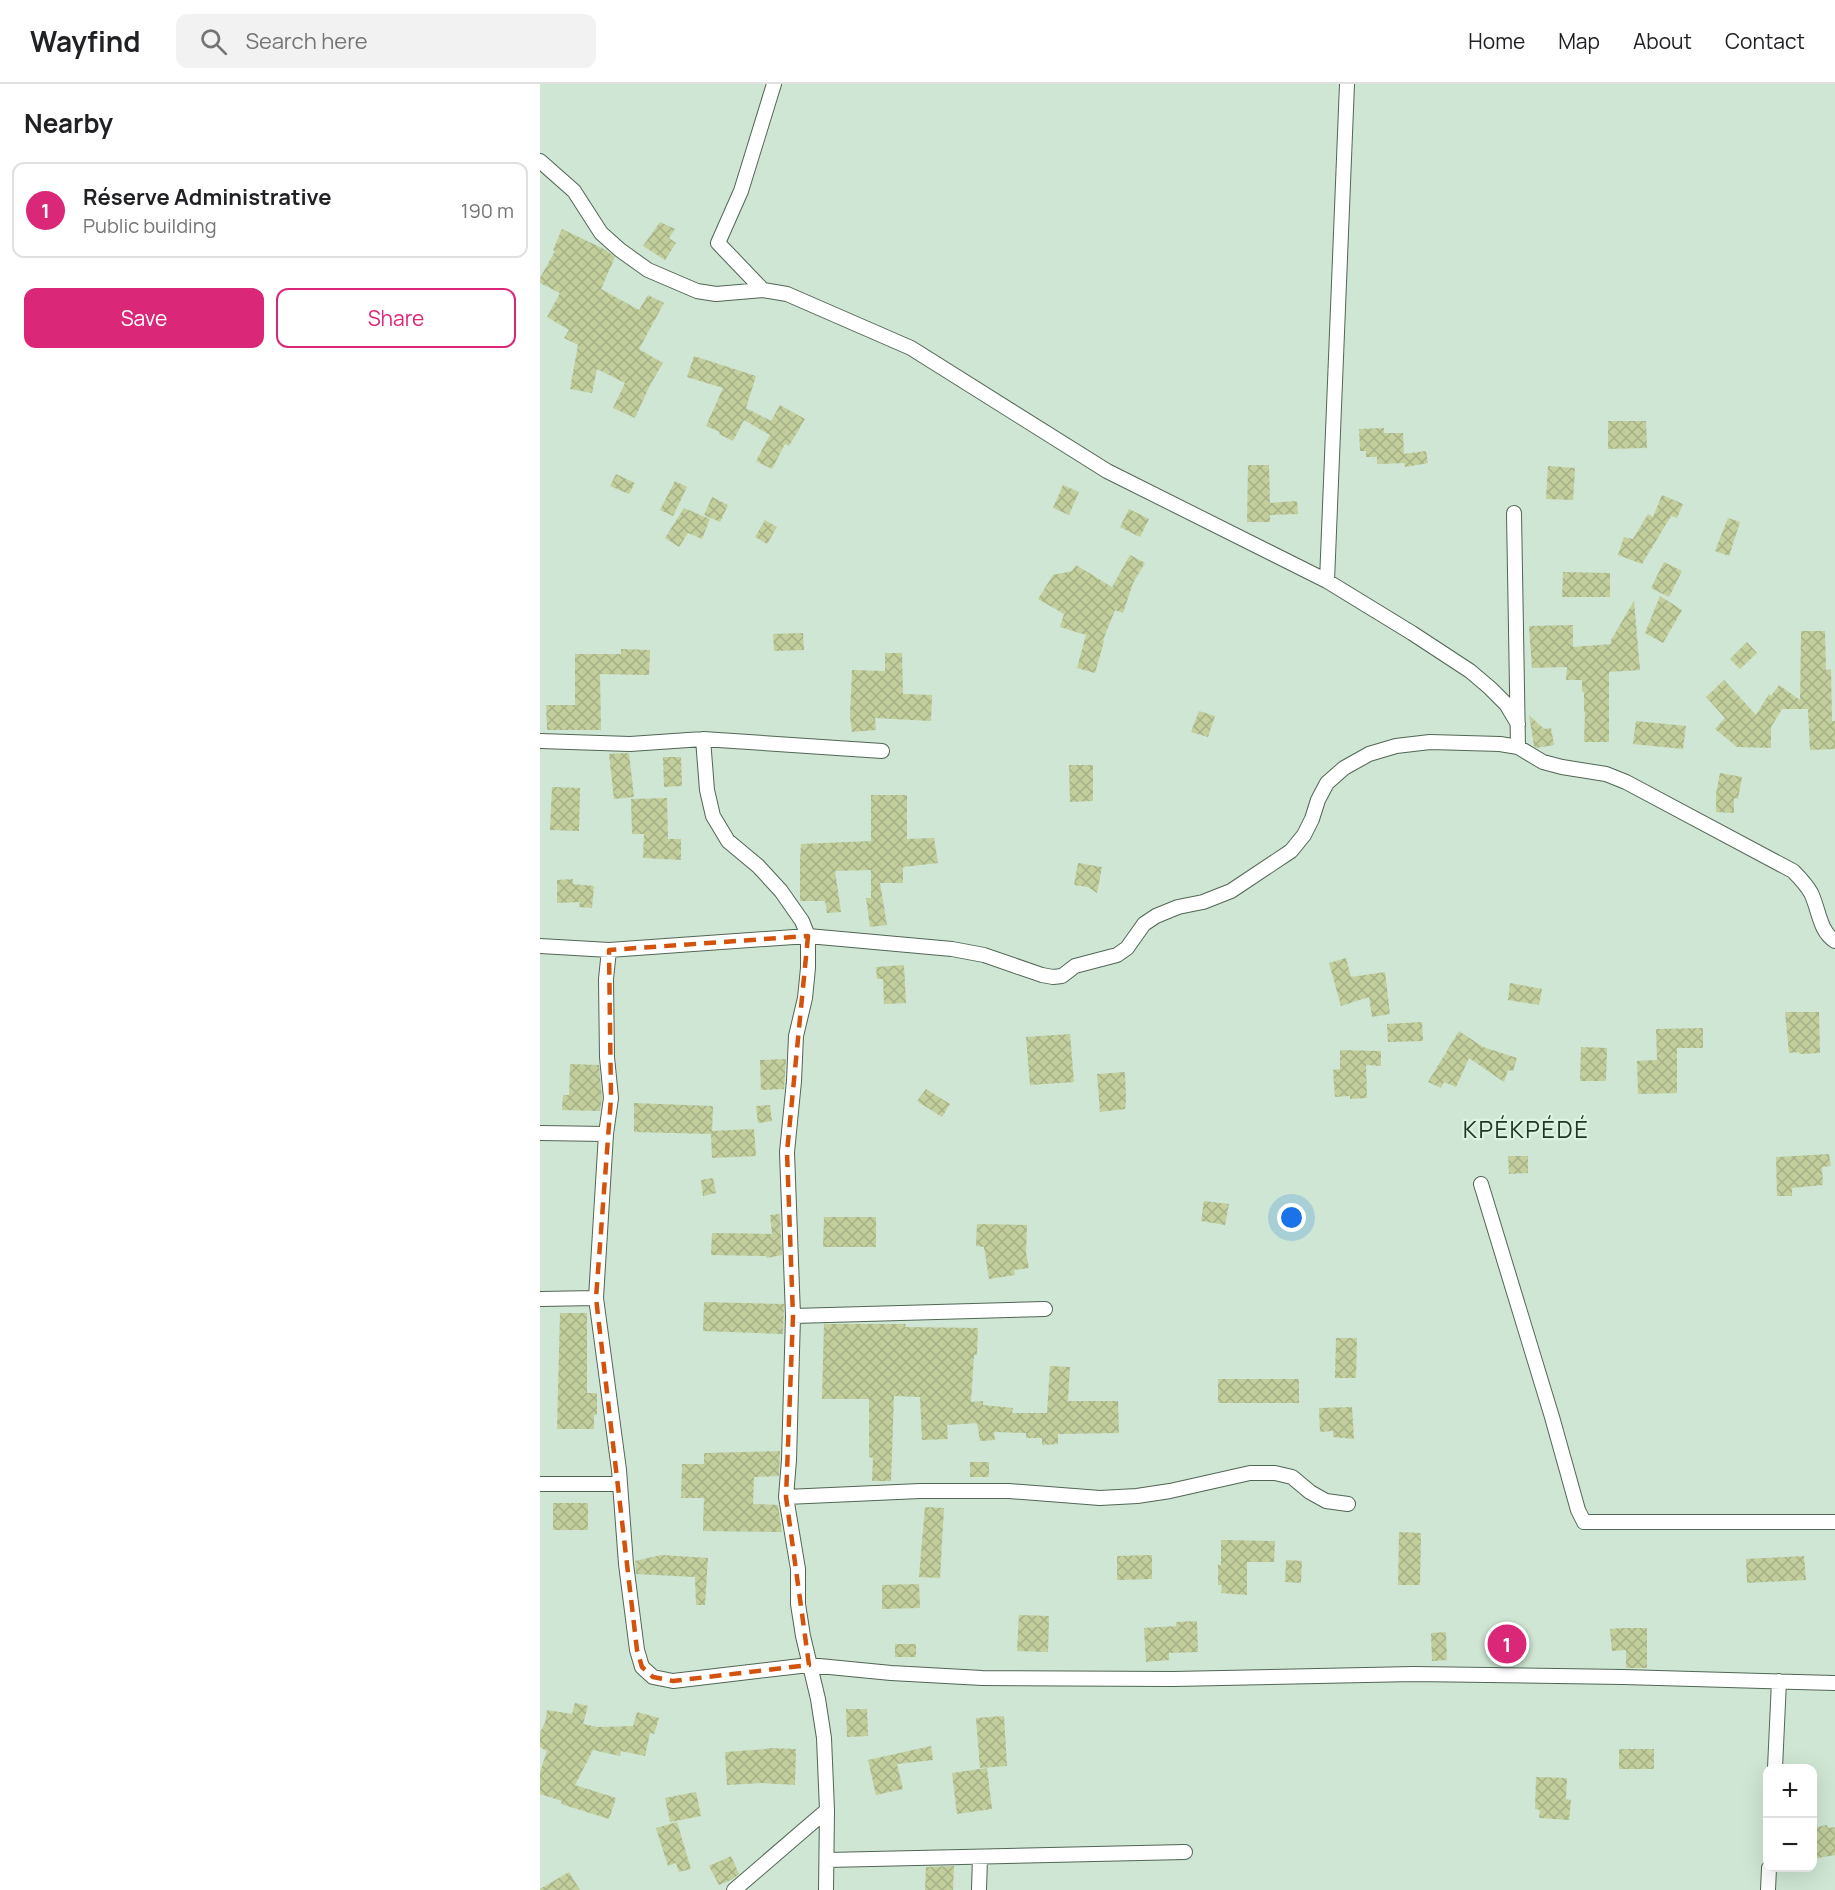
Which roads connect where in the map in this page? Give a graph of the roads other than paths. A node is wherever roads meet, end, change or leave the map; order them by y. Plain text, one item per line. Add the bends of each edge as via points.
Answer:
1 (774, 84) edge
2 (1347, 84) edge
3 (540, 161) edge
4 (763, 290) junction
5 (1514, 513) dead end
6 (1327, 581) junction
7 (1518, 724) junction
8 (703, 739) junction
9 (540, 741) edge
10 (1518, 747) junction
11 (882, 751) dead end
12 (808, 936) junction
13 (1835, 941) edge
14 (540, 946) edge
15 (609, 950) junction
16 (540, 1133) edge
17 (606, 1134) junction
18 (1481, 1185) dead end
19 (596, 1298) junction
20 (540, 1299) edge
21 (1045, 1309) dead end
22 (793, 1316) junction
23 (540, 1484) edge
24 (620, 1484) junction
25 (786, 1497) junction
26 (1348, 1504) dead end
27 (1835, 1521) edge
28 (809, 1665) junction
29 (1779, 1681) junction
30 (1835, 1683) edge
31 (1774, 1764) edge
32 (827, 1810) junction
33 (1185, 1852) dead end
34 (980, 1857) junction
35 (827, 1860) junction
36 (1770, 1872) edge
37 (734, 1890) edge
38 (826, 1890) edge
39 (979, 1890) edge
40 (1768, 1890) edge

1 - 4 street via 741,191 718,243
2 - 6 street
3 - 4 street via 573,192 601,233 648,270 697,291 716,294
4 - 6 street via 787,294 911,348 1107,471
5 - 7 street
6 - 7 street via 1470,671 1506,704
7 - 10 street
8 - 9 street via 630,744
8 - 11 street
8 - 12 street via 713,816 728,841 781,891
10 - 12 street via 1430,742 1369,754 1327,783 1304,835 1291,851 1231,891 1156,916 1117,955 1075,966 1062,976 1042,975 984,955 952,949
10 - 13 street via 1544,762 1606,774 1626,782 1792,871 1812,895 1824,930
12 - 15 street
12 - 22 street via 808,968 796,1036 787,1152
14 - 15 street
15 - 17 street via 606,990 611,1098
16 - 17 street
17 - 19 street
18 - 27 street via 1584,1522
19 - 20 street
19 - 24 street
21 - 22 street
22 - 25 street
23 - 24 street
24 - 28 street via 626,1564 642,1667 653,1677 673,1681
25 - 26 street via 1009,1491 1100,1498 1170,1491 1250,1473 1275,1473 1292,1477 1326,1501
25 - 28 street
28 - 29 street via 982,1678 1414,1674
28 - 32 street via 824,1738
29 - 30 street
29 - 31 street
32 - 35 street
32 - 37 street
33 - 34 street
34 - 35 street
34 - 39 street
35 - 38 street
36 - 40 street

